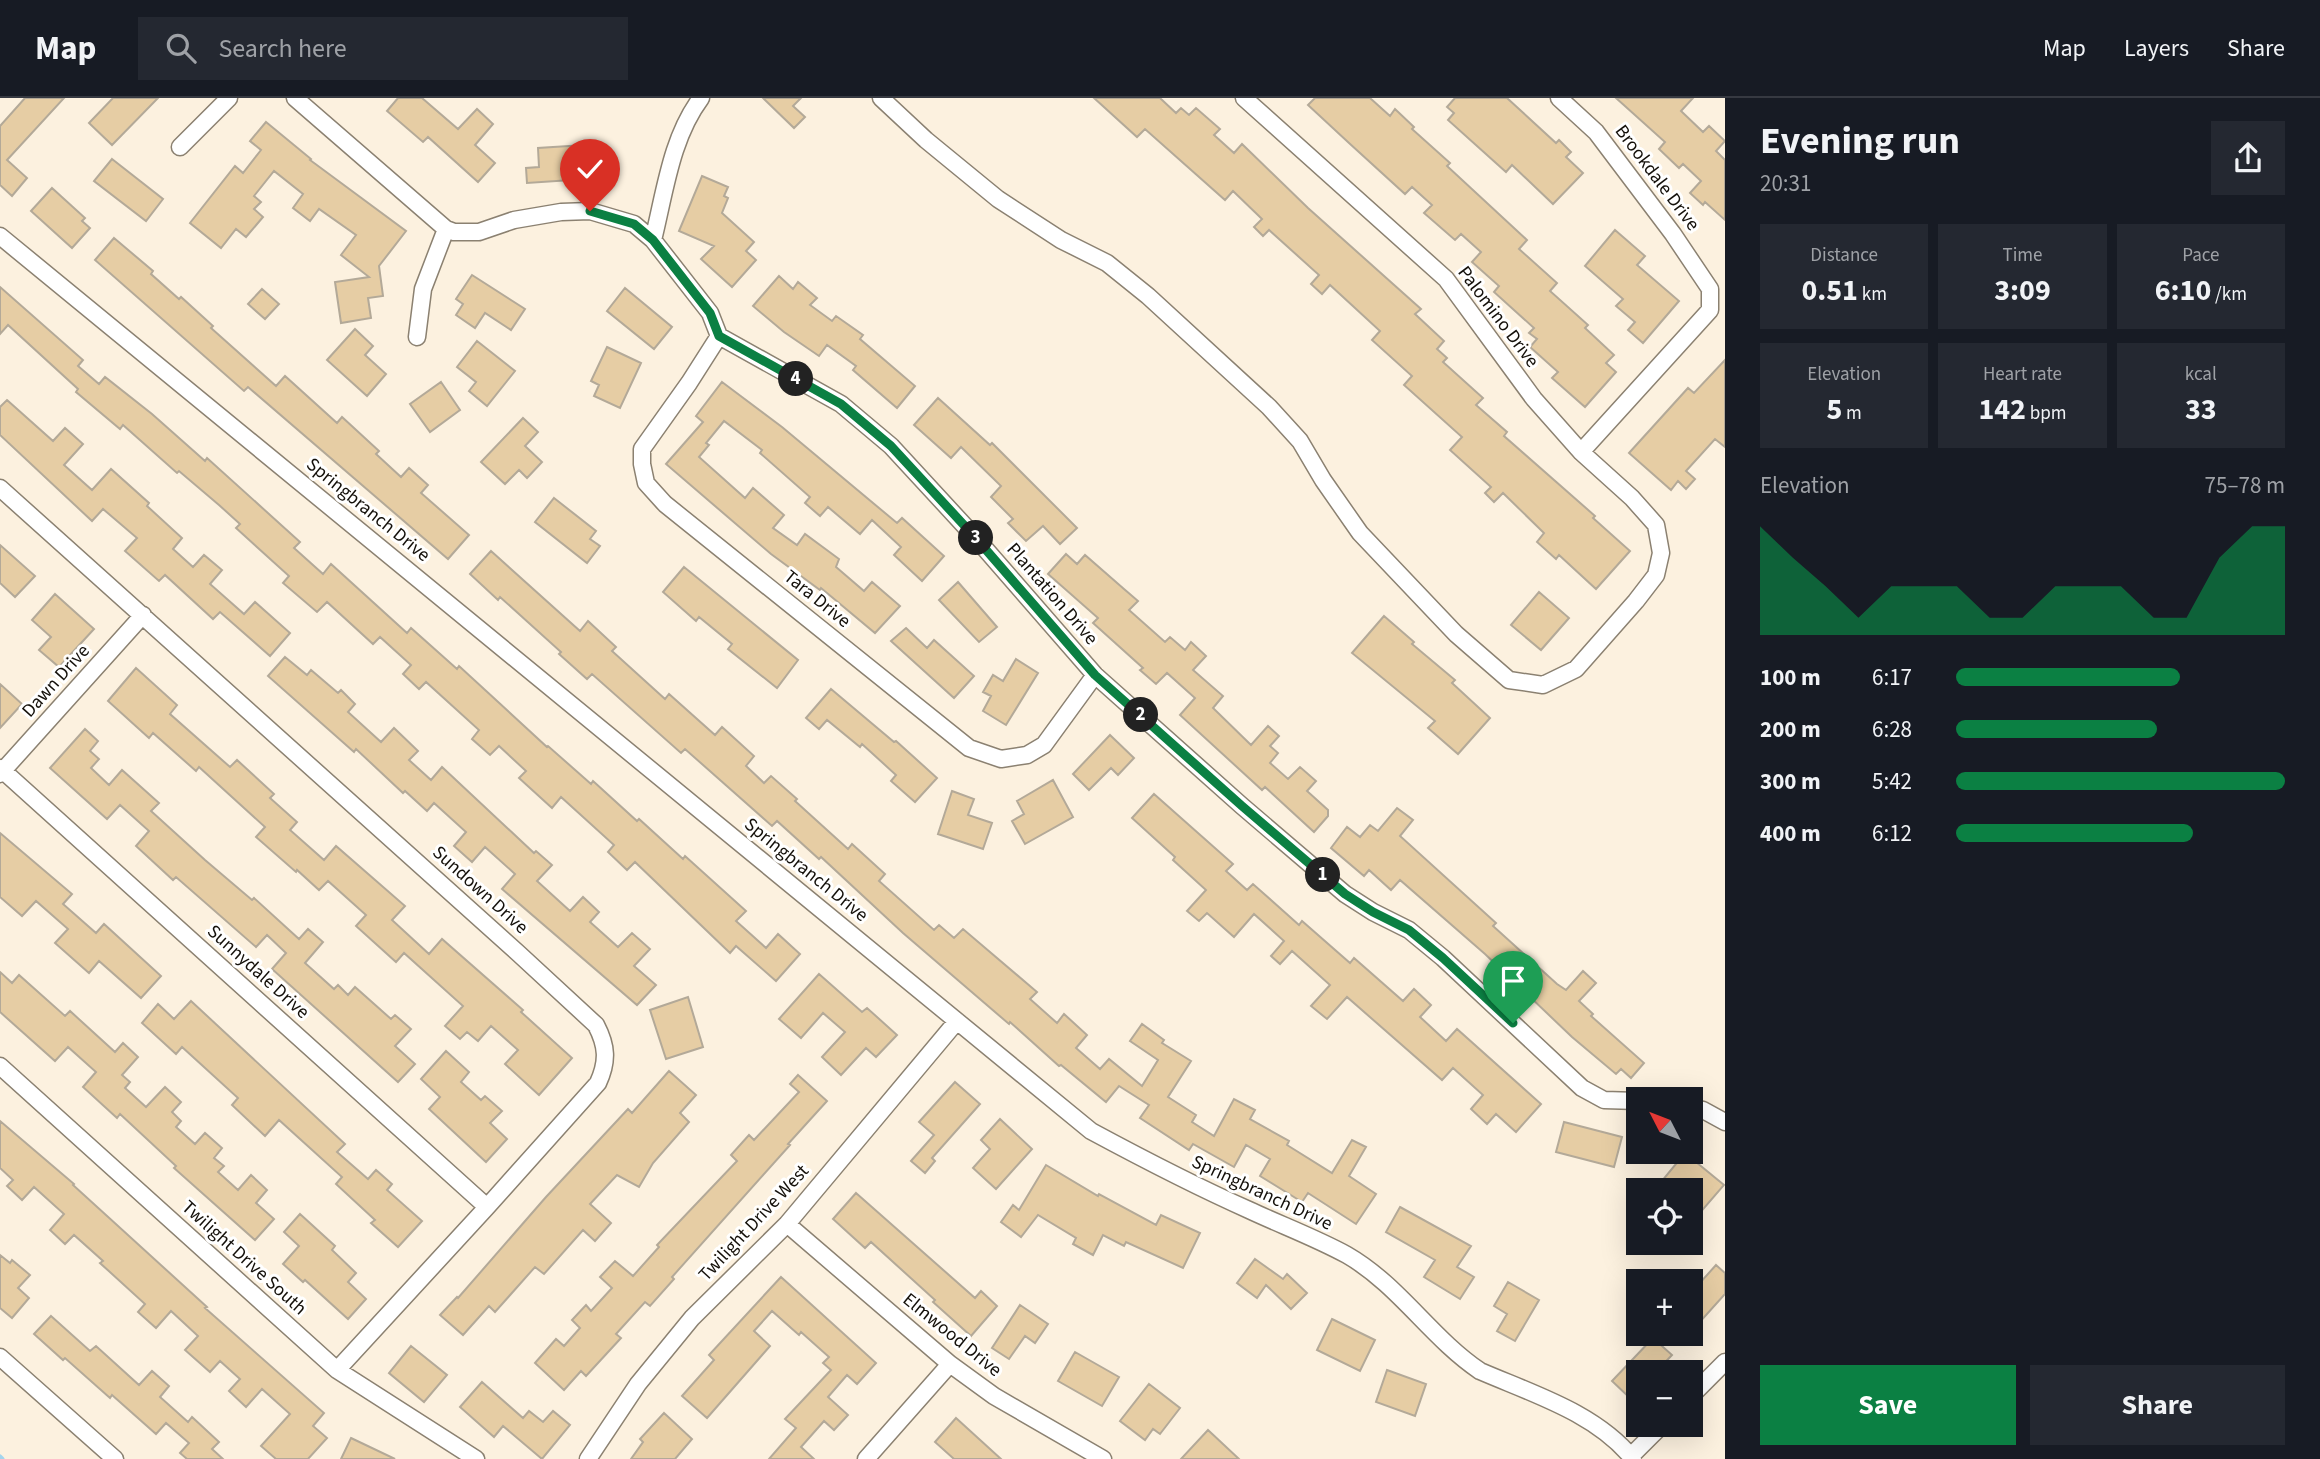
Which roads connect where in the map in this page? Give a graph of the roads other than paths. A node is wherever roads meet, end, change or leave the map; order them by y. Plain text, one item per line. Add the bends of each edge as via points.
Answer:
1 (229, 98) edge
2 (295, 98) edge
3 (701, 98) edge
4 (881, 98) edge
5 (1244, 98) edge
6 (1559, 98) edge
7 (180, 147) dead end
8 (446, 229) junction
9 (0, 236) edge
10 (653, 240) junction
11 (719, 336) junction
12 (417, 337) dead end
13 (1581, 452) junction
14 (0, 488) edge
15 (143, 615) junction
16 (1095, 675) junction
17 (1, 771) edge
18 (957, 1021) junction
19 (0, 1066) edge
20 (1626, 1101) edge
21 (1703, 1110) edge
22 (1725, 1122) edge
23 (488, 1207) junction
24 (787, 1224) junction
25 (0, 1357) edge
26 (1725, 1362) edge
27 (950, 1364) junction
28 (337, 1370) junction
29 (1703, 1384) edge
30 (1651, 1437) edge
31 (1632, 1458) edge
32 (115, 1459) edge
33 (476, 1459) edge
34 (588, 1459) edge
35 (866, 1459) edge
36 (1103, 1459) edge

1 - 7 street
2 - 8 street
3 - 10 street via 679,137
4 - 13 street, Palomino Drive via 998,199 1107,263 1269,407 1300,441 1360,533 1456,634 1509,680 1543,685 1576,669 1656,575 1661,553 1656,526
5 - 13 street, Palomino Drive via 1446,279 1534,399
6 - 13 street, Brookdale Drive via 1596,132 1710,289 1710,310
8 - 10 street via 479,232 514,220 590,211 634,224
8 - 12 street via 423,289
9 - 18 street, Springbranch Drive
10 - 11 street via 710,313
11 - 16 street, Plantation Drive via 841,404 891,446
11 - 16 street, Tara Drive via 642,449 646,483 664,504 969,748 1001,759 1027,755 1044,746
14 - 15 street, Sundown Drive
15 - 17 street, Dawn Drive
15 - 23 street, Sundown Drive via 596,1025 606,1053 598,1083
16 - 20 street, Plantation Drive via 1345,894 1409,930 1443,958 1582,1088 1604,1100
17 - 23 street, Sunnydale Drive
18 - 24 street, Twilight Drive West
18 - 31 street, Springbranch Drive via 1091,1131 1168,1173 1348,1256 1400,1294 1466,1362 1585,1418
19 - 28 street, Twilight Drive South
21 - 22 street
23 - 28 street, Sundown Drive
24 - 27 street, Elmwood Drive
24 - 34 street, Twilight Drive West via 692,1318 638,1384
25 - 32 street
26 - 29 street
27 - 35 street
27 - 36 street, Elmwood Drive via 994,1396
28 - 33 street, Twilight Drive South
30 - 31 street

